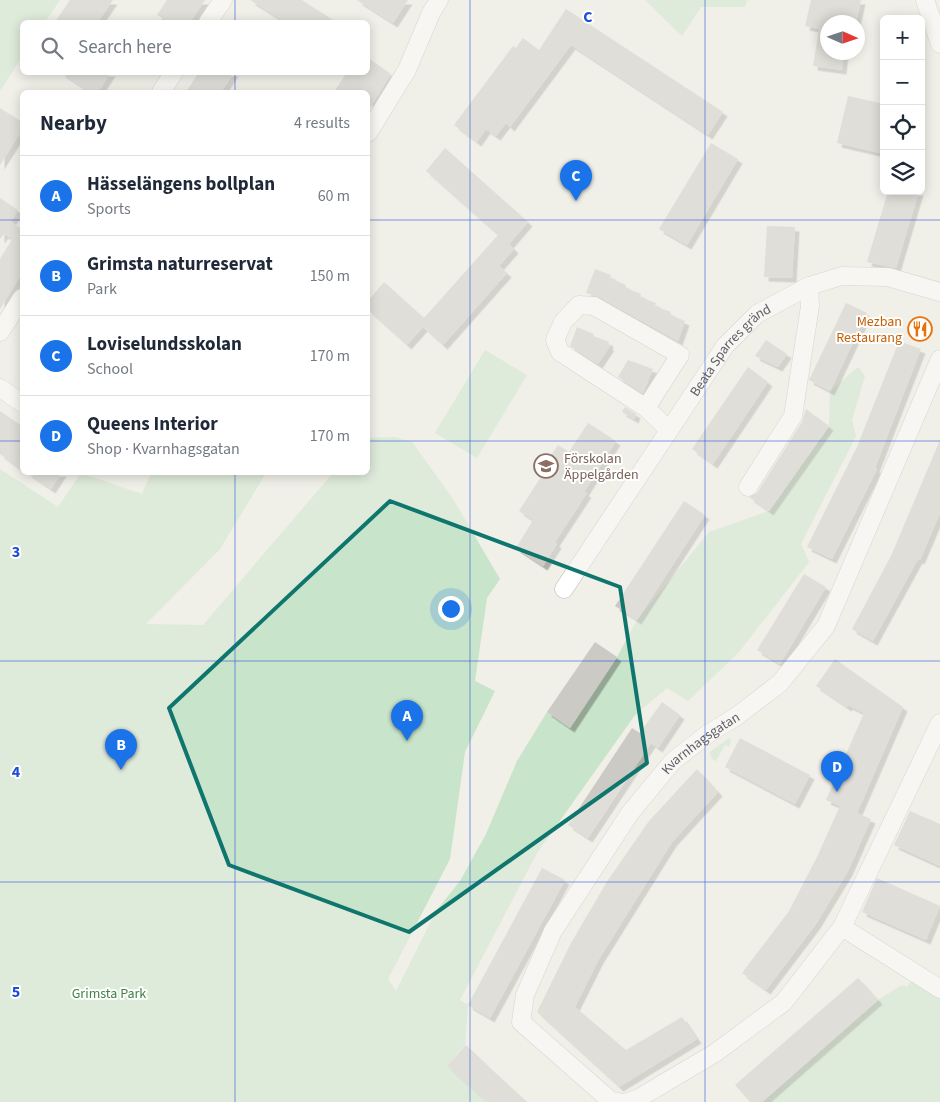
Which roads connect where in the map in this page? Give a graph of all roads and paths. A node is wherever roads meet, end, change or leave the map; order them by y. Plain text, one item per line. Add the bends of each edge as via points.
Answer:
1 (223, 0) edge
2 (439, 0) edge
3 (925, 0) edge
4 (209, 20) edge
5 (940, 44) edge
6 (172, 75) edge
7 (162, 90) edge
8 (370, 130) edge
9 (809, 286) junction
10 (940, 292) edge
11 (20, 301) edge
12 (0, 332) edge
13 (940, 359) edge
14 (0, 388) edge
15 (20, 403) edge
16 (646, 408) junction
17 (669, 430) junction
18 (748, 487) dead end
19 (564, 589) dead end
20 (940, 724) edge
21 (842, 927) junction
22 (940, 989) edge
23 (618, 1102) edge
24 (628, 1102) edge

1 - 4 street
2 - 8 street via 407,70
3 - 5 street
6 - 7 street
9 - 10 street, Beata Sparres gränd via 842,276 888,277
9 - 17 street, Beata Sparres gränd via 758,314 725,346
9 - 18 street via 810,306 793,416
11 - 12 street
13 - 23 street, Kvarnhagsgatan via 826,626 780,684 673,761 630,813 553,931 525,995 521,1022 610,1101
14 - 15 street
16 - 16 street via 680,355 594,306 579,305 563,322 555,340 560,352
16 - 17 street
17 - 19 street, Beata Sparres gränd
20 - 21 street
21 - 22 street
21 - 24 street via 784,1002 715,1052

